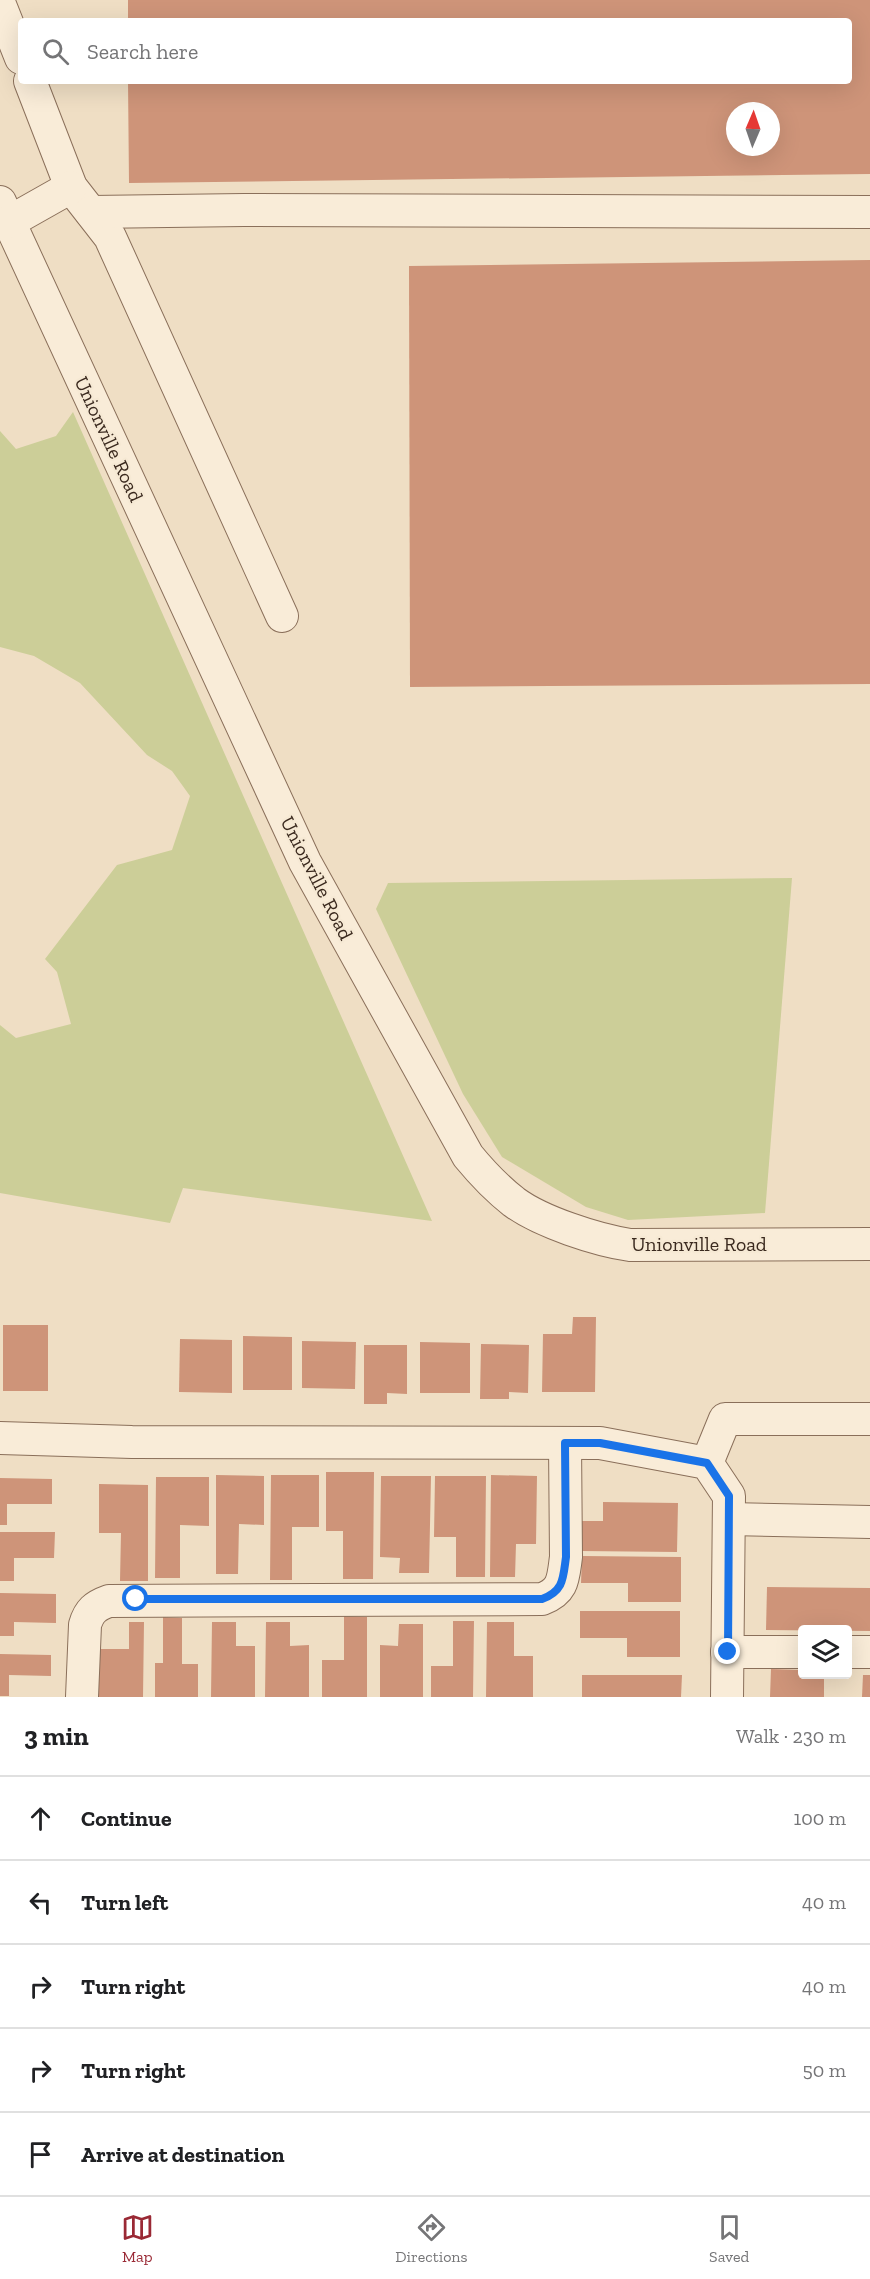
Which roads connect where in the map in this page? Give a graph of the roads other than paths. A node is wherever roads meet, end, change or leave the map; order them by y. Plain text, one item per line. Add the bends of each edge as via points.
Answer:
1 (0, 4) edge
2 (18, 50) edge
3 (31, 84) edge
4 (71, 186) junction
5 (5, 212) edge
6 (91, 212) junction
7 (870, 212) edge
8 (282, 616) dead end
9 (870, 1244) edge
10 (870, 1419) edge
11 (0, 1438) edge
12 (565, 1443) junction
13 (707, 1463) junction
14 (729, 1518) junction
15 (870, 1522) edge
16 (728, 1652) junction
17 (798, 1652) edge
18 (852, 1652) edge
19 (870, 1652) edge
20 (82, 1697) edge
21 (727, 1697) edge

1 - 2 street
3 - 4 street
4 - 5 street
4 - 6 street
5 - 9 street, Unionville Road via 305,862 468,1156 490,1182 516,1203 561,1226 608,1242
6 - 7 street
6 - 8 street via 110,237
10 - 13 street via 725,1419
11 - 12 street
12 - 13 street via 600,1443
12 - 20 street via 566,1557 562,1581 554,1594 542,1599 109,1601 88,1614
13 - 14 street via 729,1496
14 - 15 street
14 - 16 street
16 - 17 street
16 - 21 street
18 - 19 street

